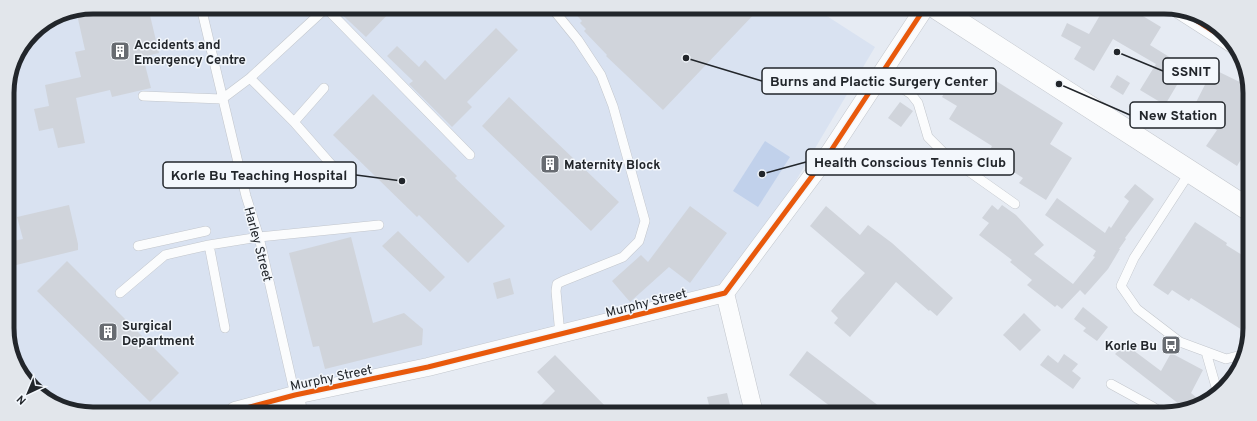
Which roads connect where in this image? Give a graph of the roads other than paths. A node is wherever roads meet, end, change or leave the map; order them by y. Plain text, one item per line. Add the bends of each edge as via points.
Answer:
1 (203, 14) edge
2 (319, 14) edge
3 (332, 14) edge
4 (557, 14) edge
5 (921, 14) edge
6 (946, 14) edge
7 (1198, 22) edge
8 (1212, 31) edge
9 (881, 74) junction
10 (250, 78) junction
11 (324, 88) dead end
12 (143, 96) dead end
13 (222, 99) junction
14 (294, 122) junction
15 (470, 155) dead end
16 (1190, 172) junction
17 (344, 179) dead end
18 (1014, 204) dead end
19 (1243, 206) edge
20 (379, 225) dead end
21 (206, 231) dead end
22 (259, 237) junction
23 (209, 245) junction
24 (138, 246) dead end
25 (120, 293) dead end
26 (725, 293) junction
27 (225, 328) dead end
28 (560, 335) junction
29 (1206, 352) junction
30 (1238, 356) edge
31 (1111, 384) dead end
32 (1216, 387) edge
33 (296, 404) edge
34 (270, 407) edge
35 (753, 407) edge
36 (1153, 407) edge

1 - 13 lane, Harley Street
2 - 10 lane
3 - 15 lane
4 - 28 lane via 601,75 613,106 645,221 639,241 623,257 558,284 556,291
5 - 9 street
6 - 16 main road
7 - 8 street
9 - 18 lane via 911,94 918,103 928,137 947,156
9 - 26 street via 830,152
10 - 13 lane
10 - 14 lane
11 - 14 lane
12 - 13 lane
13 - 22 lane, Harley Street
14 - 17 lane
16 - 19 main road
16 - 29 lane via 1134,258 1121,286 1137,310 1180,342
20 - 22 lane
21 - 24 lane
22 - 23 lane
22 - 33 lane, Harley Street
23 - 25 lane via 164,255
23 - 27 lane
26 - 28 street, Murphy Street
26 - 35 street
28 - 33 street, Murphy Street via 428,367
29 - 30 lane via 1226,359
29 - 32 lane
31 - 36 lane
33 - 34 street, Murphy Street

